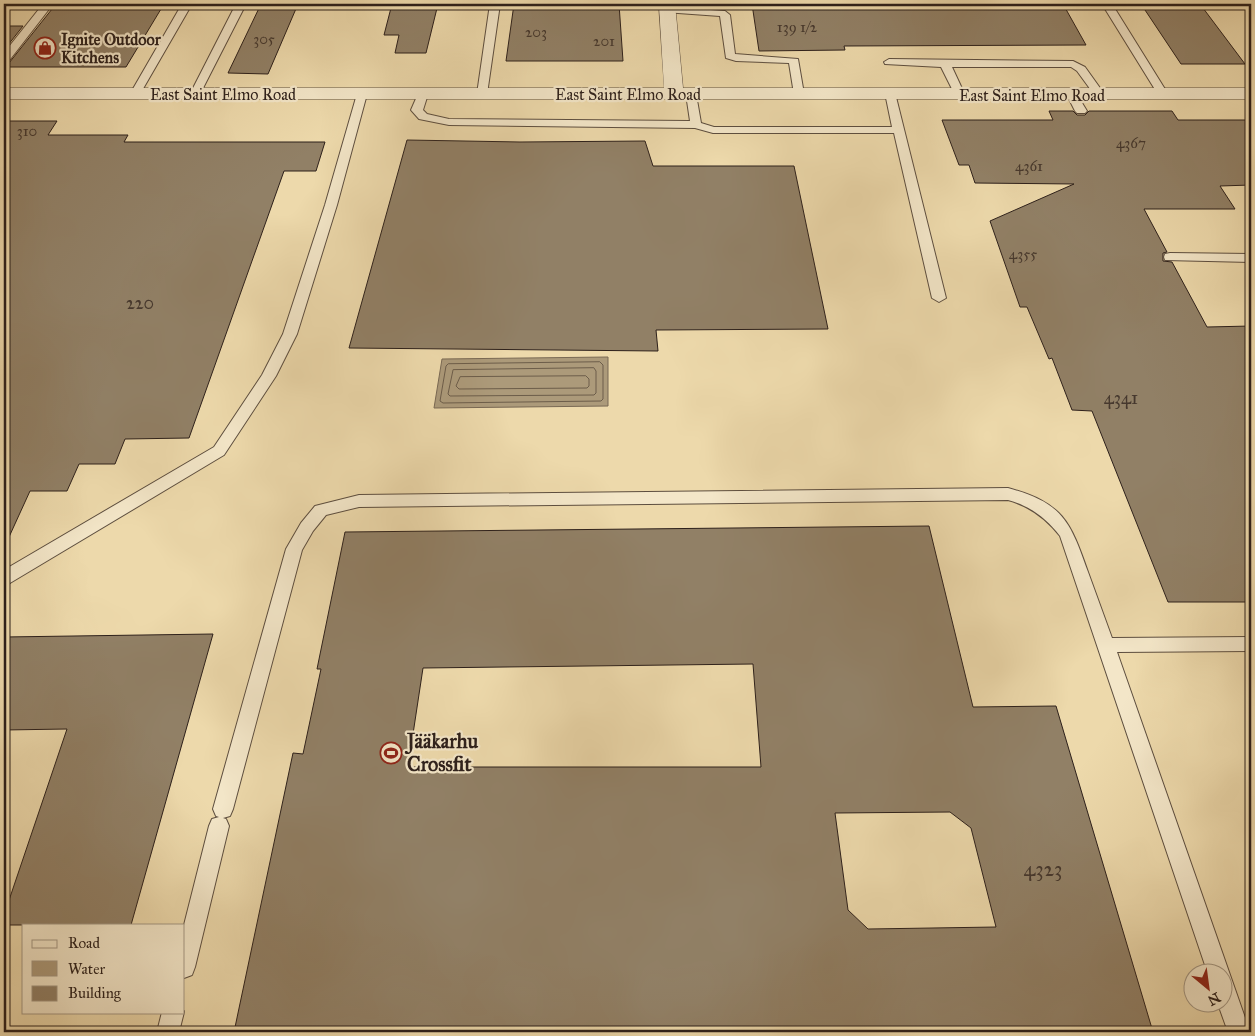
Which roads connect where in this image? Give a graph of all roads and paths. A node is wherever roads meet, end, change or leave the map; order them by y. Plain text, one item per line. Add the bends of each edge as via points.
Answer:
1 (48, 4) edge
2 (187, 4) edge
3 (241, 4) edge
4 (495, 4) edge
5 (1107, 4) edge
6 (667, 7) edge
7 (4, 60) edge
8 (889, 62) dead end
9 (945, 64) junction
10 (890, 93) junction
11 (4, 94) edge
12 (135, 94) junction
13 (196, 94) junction
14 (362, 94) junction
15 (423, 94) junction
16 (482, 94) junction
17 (682, 94) junction
18 (798, 94) junction
19 (1163, 94) junction
20 (1251, 94) edge
21 (960, 95) junction
22 (1072, 95) junction
23 (1100, 95) junction
24 (1081, 111) dead end
25 (696, 125) junction
26 (899, 130) junction
27 (1170, 257) dead end
28 (1251, 258) edge
29 (939, 298) dead end
30 (4, 578) edge
31 (1251, 644) edge
32 (1106, 645) junction
33 (185, 963) edge
34 (1216, 964) edge
35 (1232, 1012) edge
36 (172, 1014) edge
37 (168, 1032) edge
38 (1239, 1032) edge

1 - 7 lane
2 - 12 lane
3 - 13 lane
4 - 16 lane
5 - 19 lane
6 - 17 street
6 - 18 lane via 722,13 725,15 730,56 792,60
8 - 9 lane
9 - 21 lane
9 - 23 lane via 1073,64 1081,69
10 - 18 street, East Saint Elmo Road
10 - 21 street, East Saint Elmo Road
10 - 26 lane
11 - 12 street, East Saint Elmo Road
12 - 13 street, East Saint Elmo Road
13 - 14 street, East Saint Elmo Road
14 - 15 street, East Saint Elmo Road
14 - 30 lane via 290,334 269,376 218,451
15 - 16 street, East Saint Elmo Road
15 - 25 lane via 417,110 423,117 448,122
16 - 17 street, East Saint Elmo Road
17 - 18 street, East Saint Elmo Road
17 - 25 lane
19 - 20 street, East Saint Elmo Road
19 - 23 street, East Saint Elmo Road
21 - 22 street, East Saint Elmo Road
22 - 23 street, East Saint Elmo Road
22 - 24 lane
25 - 26 lane via 713,130
26 - 29 lane
27 - 28 lane
31 - 32 lane
32 - 33 lane via 1067,534 1041,506 1008,494 359,501 321,510 294,549
32 - 34 lane
35 - 38 lane
36 - 37 lane

